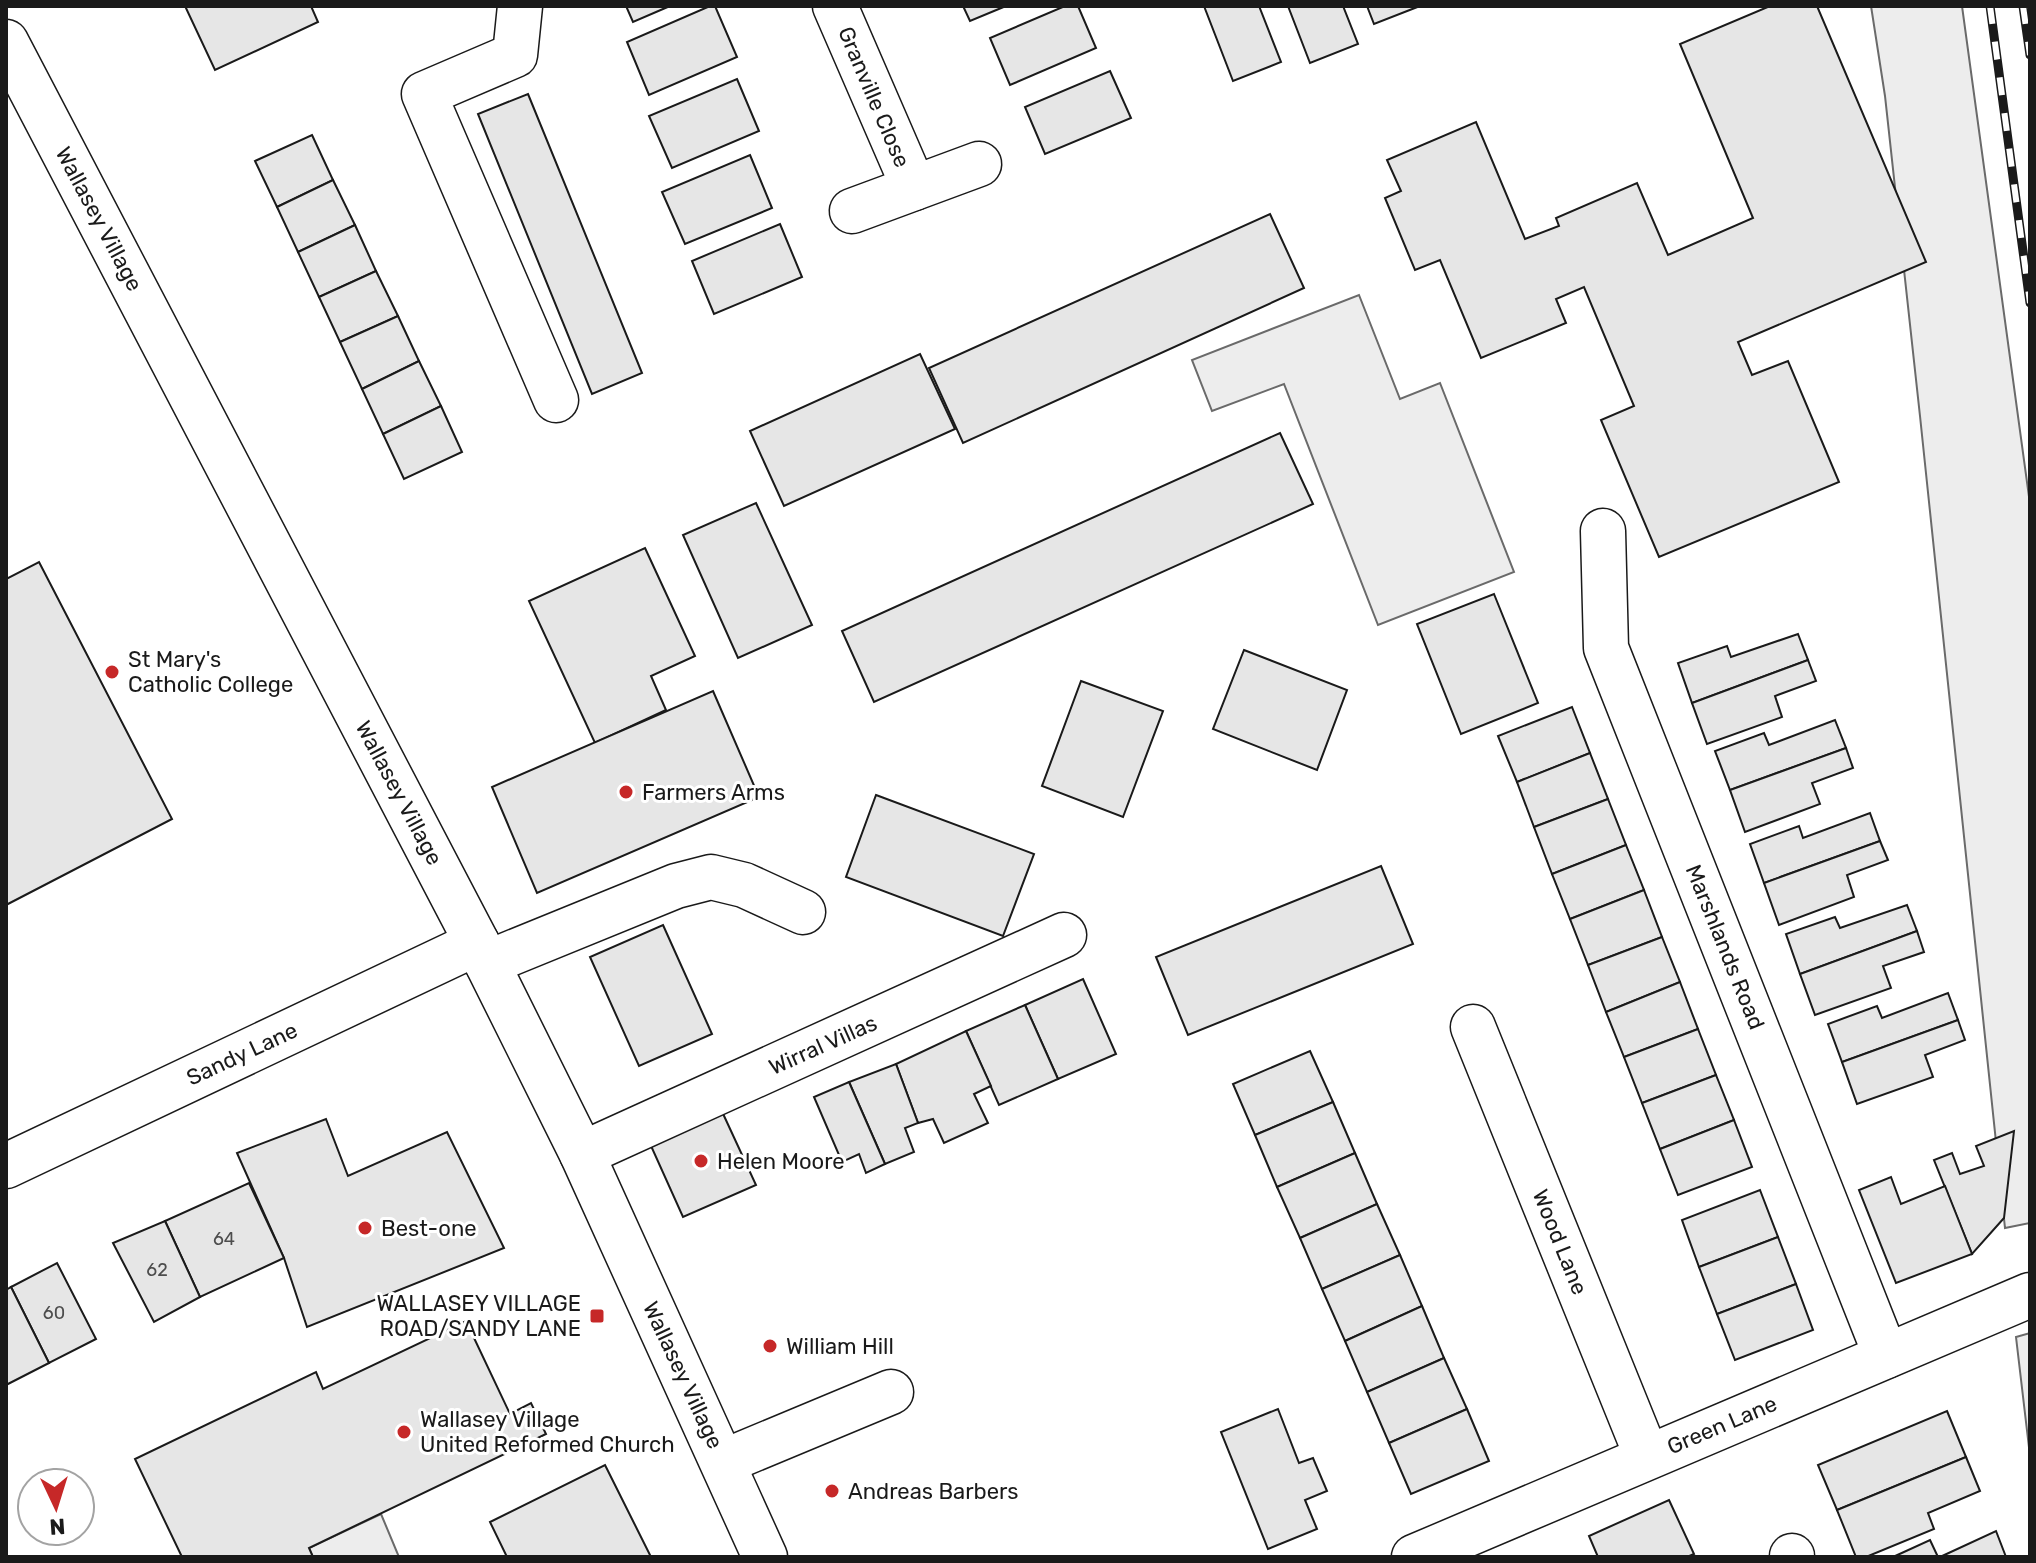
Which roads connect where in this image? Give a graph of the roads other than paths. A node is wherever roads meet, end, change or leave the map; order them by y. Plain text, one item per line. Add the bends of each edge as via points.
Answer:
1 (520, 6) edge
2 (835, 6) edge
3 (6, 42) edge
4 (979, 164) dead end
5 (914, 188) junction
6 (852, 211) dead end
7 (556, 400) dead end
8 (1603, 531) dead end
9 (803, 912) dead end
10 (1064, 935) dead end
11 (482, 953) junction
12 (1473, 1027) dead end
13 (582, 1154) junction
14 (6, 1166) edge
15 (2030, 1295) edge
16 (1886, 1356) junction
17 (891, 1392) dead end
18 (1647, 1457) junction
19 (723, 1462) junction
20 (765, 1557) edge
21 (1414, 1557) edge

1 - 7 street via 515,55 424,94
2 - 5 street, Granville Close
3 - 11 street, Wallasey Village
4 - 5 street, Granville Close
5 - 6 street, Granville Close
8 - 16 street, Marshlands Road via 1606,648
9 - 11 street, Sandy Lane via 744,885 711,877
10 - 13 street, Wirral Villas
11 - 13 street, Wallasey Village
11 - 14 street, Sandy Lane
12 - 18 street, Wood Lane
13 - 19 street, Wallasey Village
15 - 16 street, Green Lane
16 - 18 street, Green Lane
17 - 19 street
18 - 21 street, Green Lane
19 - 20 street, Wallasey Village

